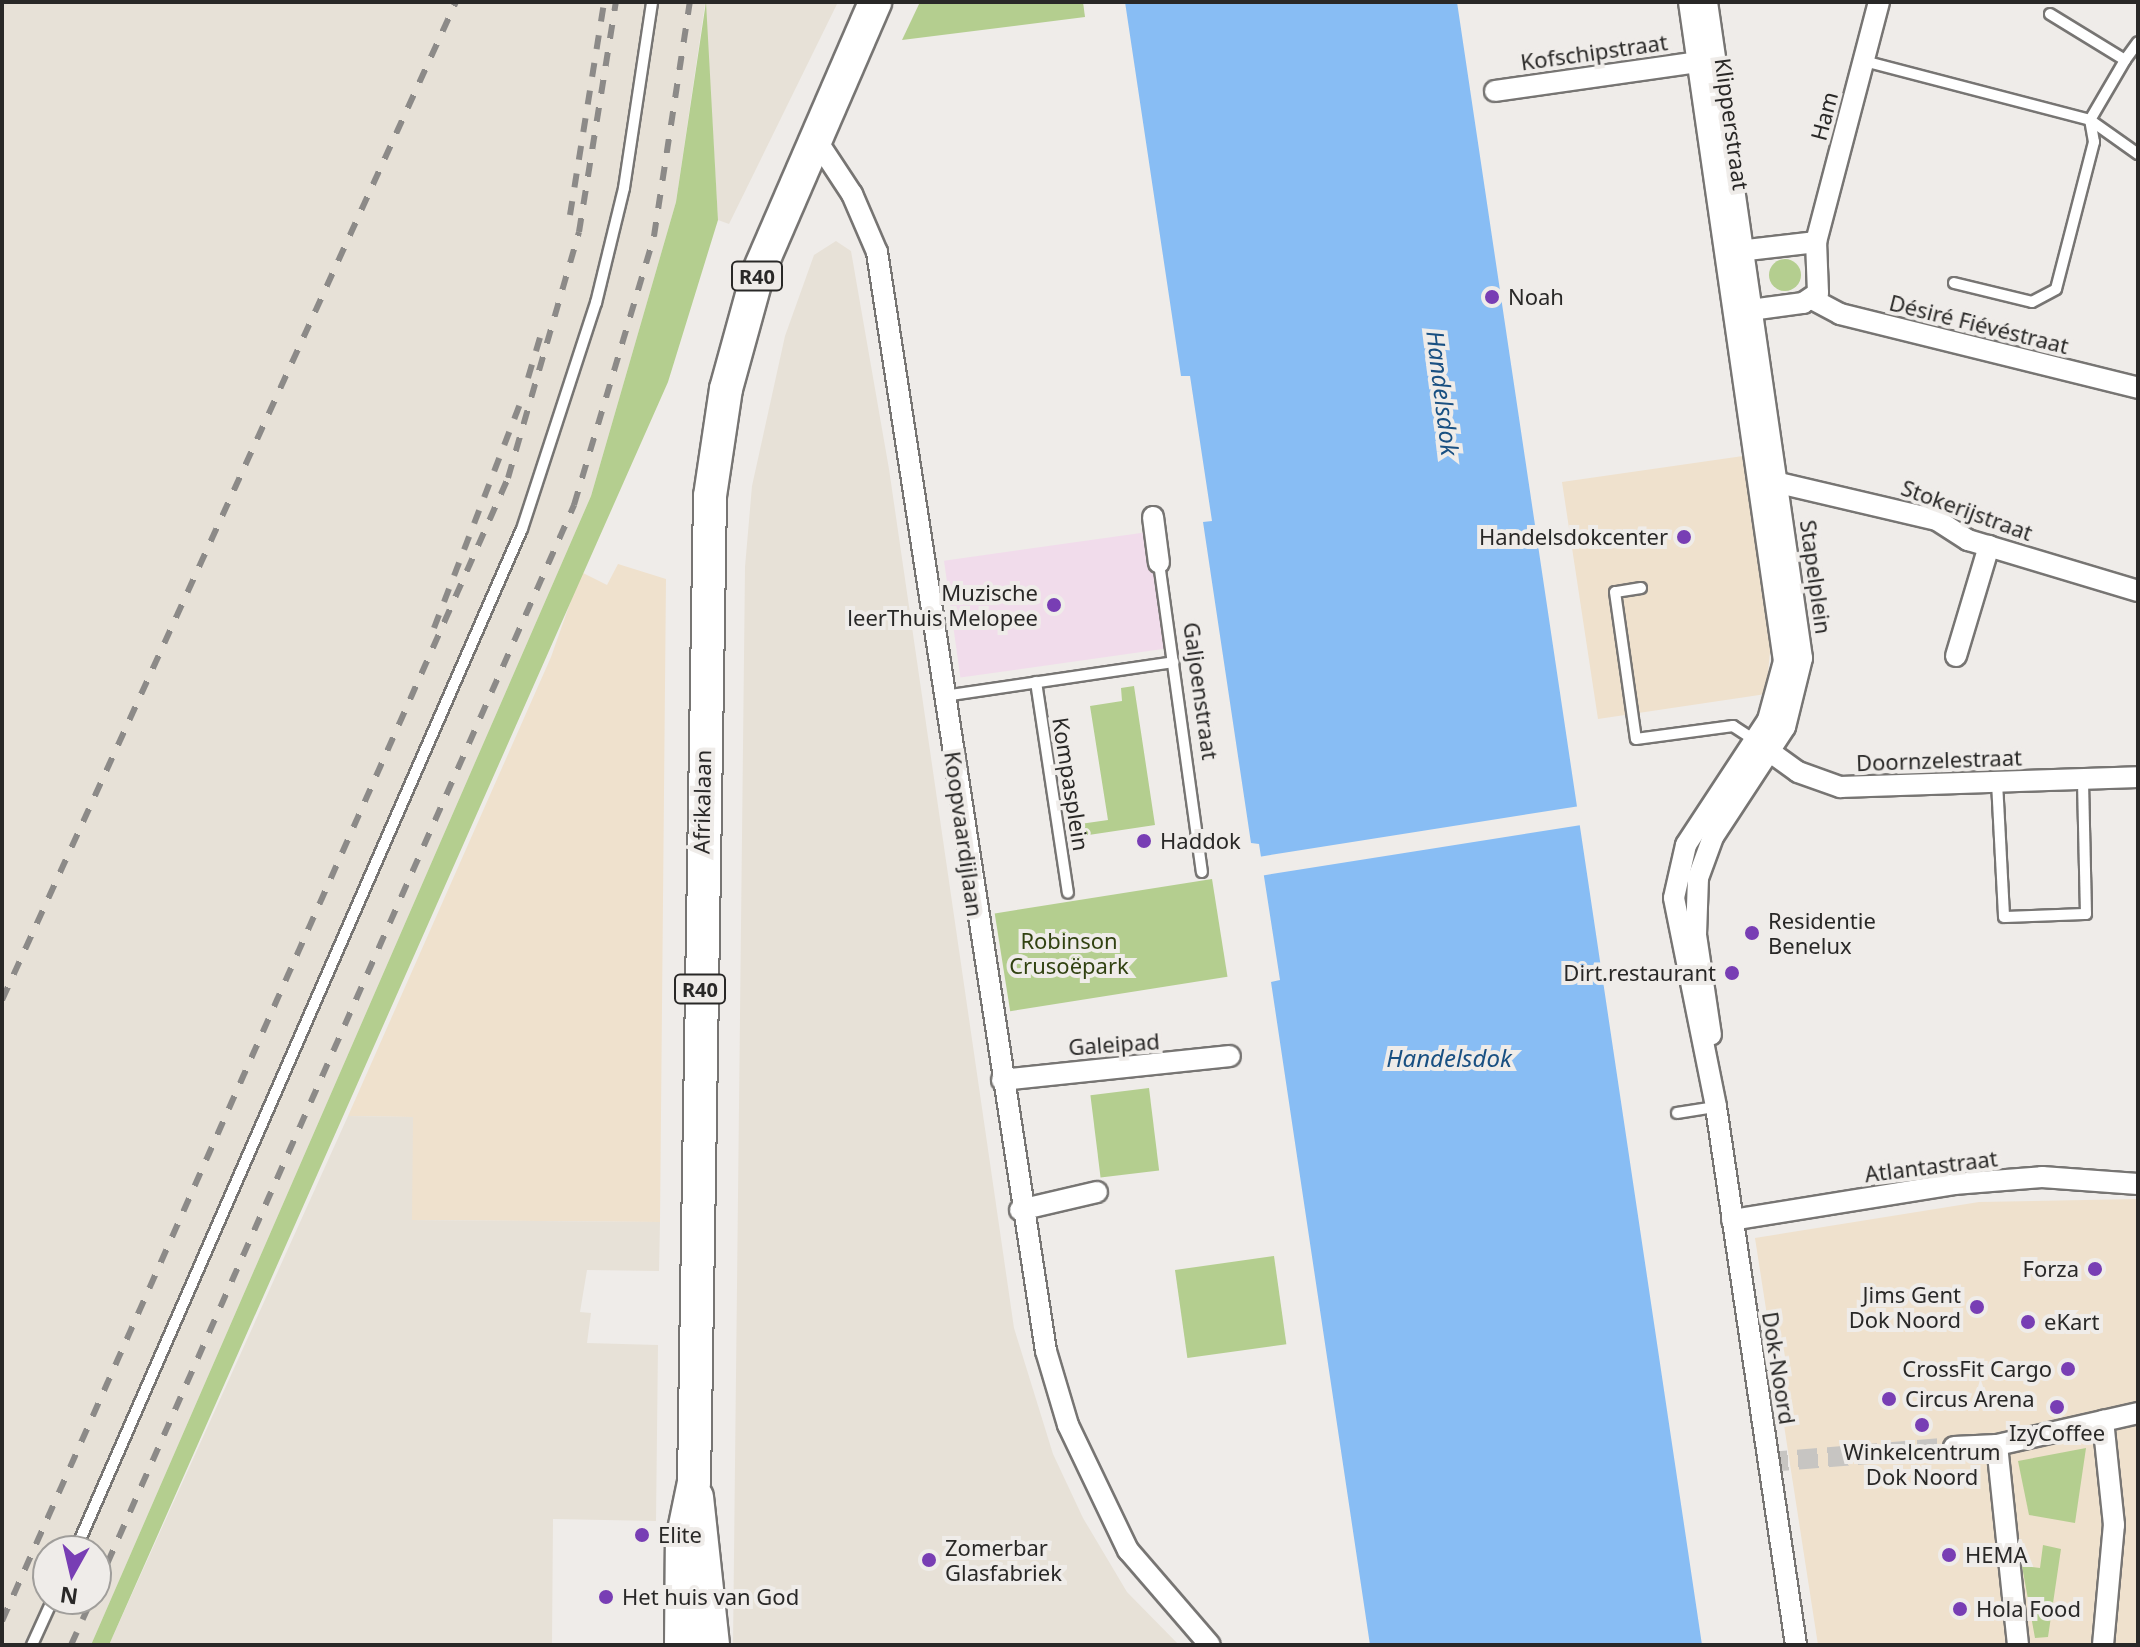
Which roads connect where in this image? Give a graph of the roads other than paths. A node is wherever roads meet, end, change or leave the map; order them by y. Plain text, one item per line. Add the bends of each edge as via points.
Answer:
1 (652, 2) edge
2 (875, 2) edge
3 (1689, 2) edge
4 (1707, 2) edge
5 (1879, 2) edge
6 (2050, 14) dead end
7 (2138, 42) edge
8 (2125, 60) junction
9 (1864, 61) junction
10 (1698, 62) junction
11 (1495, 91) dead end
12 (2090, 120) junction
13 (817, 141) junction
14 (2138, 154) edge
15 (1816, 242) junction
16 (1735, 252) junction
17 (1954, 283) dead end
18 (1812, 299) junction
19 (1744, 311) junction
20 (1755, 386) junction
21 (2138, 388) edge
22 (1779, 483) junction
23 (1153, 517) dead end
24 (1989, 546) junction
25 (1159, 563) joint
26 (1641, 588) dead end
27 (2138, 591) edge
28 (1956, 656) dead end
29 (1173, 662) junction
30 (1036, 682) junction
31 (944, 696) junction
32 (1763, 747) junction
33 (2138, 777) edge
34 (2083, 778) junction
35 (1997, 782) junction
36 (1202, 872) dead end
37 (1676, 883) joint
38 (1698, 886) joint
39 (1068, 893) dead end
40 (1230, 1056) dead end
41 (1002, 1080) junction
42 (1715, 1103) junction
43 (1677, 1113) dead end
44 (2138, 1184) edge
45 (1097, 1192) dead end
46 (1020, 1210) junction
47 (1732, 1220) junction
48 (2134, 1415) edge
49 (2103, 1421) junction
50 (1997, 1445) junction
51 (1954, 1447) tunnel mouth
52 (694, 1482) junction
53 (82, 1535) edge
54 (46, 1615) edge
55 (32, 1645) edge
56 (681, 1645) edge
57 (713, 1645) edge
58 (1210, 1645) edge
59 (1796, 1645) edge
60 (2018, 1645) edge
61 (2103, 1645) edge

1 - 53 lane via 624,188 596,303 522,529
2 - 13 main road, R40
3 - 10 street, Klipperstraat
4 - 16 street, Klipperstraat
5 - 9 street, Ham
6 - 8 lane
7 - 8 lane
8 - 12 lane
9 - 12 lane
9 - 15 street, Ham
10 - 11 street, Kofschipstraat
10 - 16 street, Klipperstraat
12 - 14 lane
12 - 17 lane via 2094,142 2056,289 2032,302
13 - 31 street, Koopvaardijlaan via 852,194 877,252
13 - 52 main road, Afrikalaan / R40 via 793,184 737,336 710,496
15 - 16 street
15 - 18 street, Ham via 1821,284
16 - 19 street, Stapelplein
18 - 19 street
18 - 21 street, Désiré Fiévéstraat via 1840,314
19 - 20 street, Stapelplein
20 - 22 street, Stapelplein
20 - 32 street, Stapelplein via 1784,640 1776,704
22 - 24 street, Stokerijstraat via 1937,520
22 - 32 street, Stapelplein via 1802,658 1793,706
23 - 25 street, Galjoenstraat
24 - 27 street, Stokerijstraat
24 - 28 street
25 - 29 lane, Galjoenstraat
26 - 32 lane via 1615,592 1636,739 1733,726
29 - 30 lane
29 - 36 lane, Galjoenstraat
30 - 31 lane
30 - 39 lane, Kompasplein
31 - 41 street, Koopvaardijlaan
32 - 35 street, Doornzelestraat via 1798,772 1840,787
32 - 37 street, Stapelplein via 1686,845
32 - 38 street, Stapelplein via 1713,837
33 - 34 street, Doornzelestraat
34 - 35 street, Doornzelestraat
34 - 35 lane via 2086,914 2004,917
37 - 42 street, Dok-Noord via 1680,952
38 - 42 street, Dok-Noord via 1696,935
40 - 41 street, Galeipad
41 - 46 street, Koopvaardijlaan
42 - 43 lane
42 - 47 street, Dok-Noord
44 - 47 street, Atlantastraat via 2042,1177 1954,1184
45 - 46 street
46 - 58 street, Koopvaardijlaan via 1046,1351 1095,1490 1128,1550
47 - 59 street, Dok-Noord
48 - 49 street
49 - 50 street
49 - 61 street via 2114,1525
50 - 51 street
50 - 60 street
52 - 56 main road, Afrikalaan / R40 via 682,1540
52 - 57 main road, Afrikalaan / R40
54 - 55 lane

